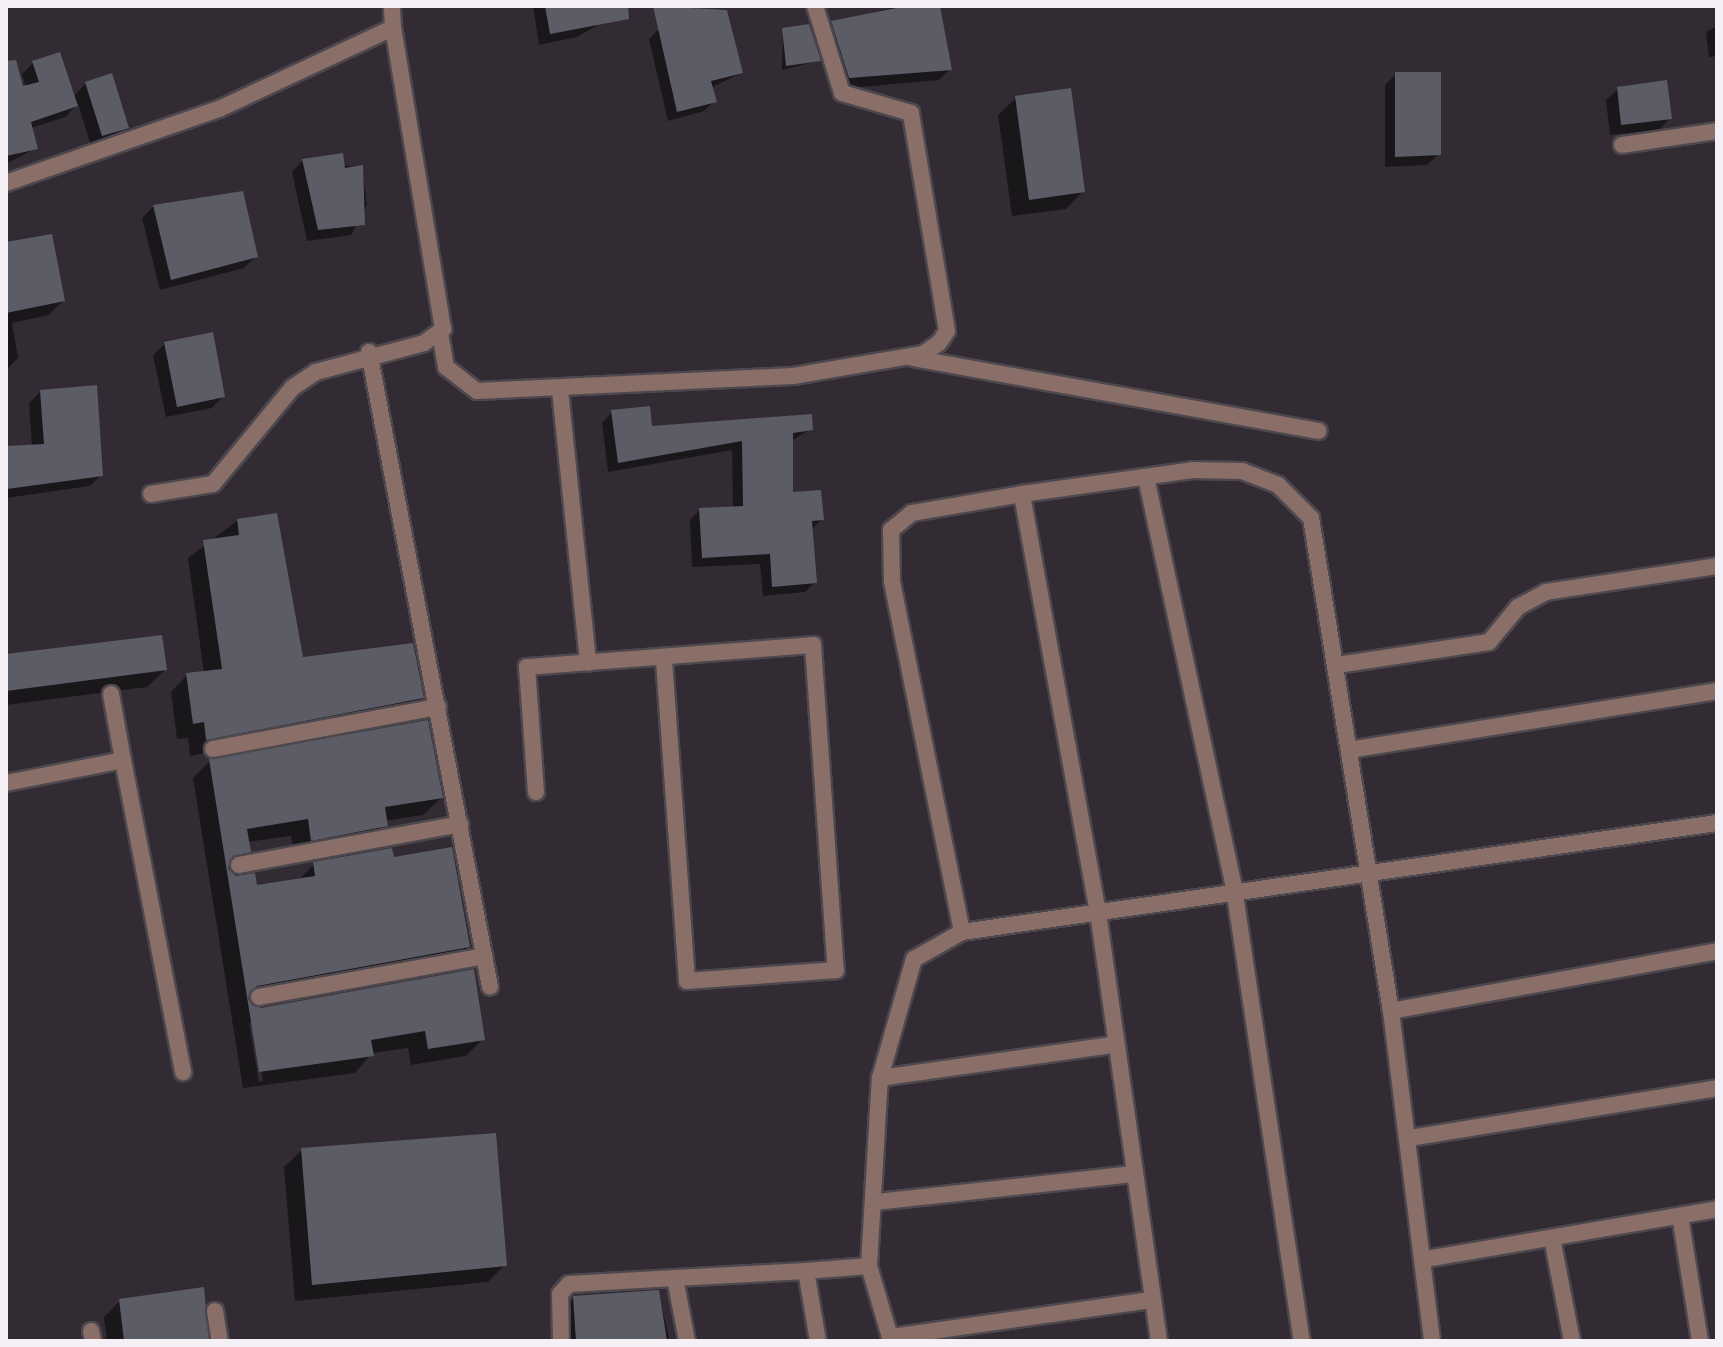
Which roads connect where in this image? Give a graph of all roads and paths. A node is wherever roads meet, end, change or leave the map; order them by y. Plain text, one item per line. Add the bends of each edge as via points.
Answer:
1 (392, 6) edge
2 (815, 6) edge
3 (393, 28) junction
4 (1717, 131) edge
5 (1622, 145) dead end
6 (6, 183) edge
7 (440, 333) junction
8 (369, 352) junction
9 (908, 358) junction
10 (560, 390) junction
11 (1318, 431) dead end
12 (1146, 477) junction
13 (151, 494) dead end
14 (1022, 494) junction
15 (1717, 566) edge
16 (664, 657) junction
17 (588, 663) junction
18 (1337, 665) junction
19 (1717, 691) edge
20 (111, 694) dead end
21 (438, 707) junction
22 (213, 749) dead end
23 (1349, 750) junction
24 (123, 760) junction
25 (6, 783) edge
26 (536, 792) dead end
27 (1717, 823) edge
28 (460, 824) junction
29 (239, 865) dead end
30 (1368, 879) junction
31 (1234, 888) junction
32 (1098, 913) junction
33 (962, 932) junction
34 (1717, 951) edge
35 (484, 956) junction
36 (490, 987) dead end
37 (259, 997) dead end
38 (1391, 1011) junction
39 (1113, 1045) junction
40 (183, 1072) dead end
41 (880, 1078) junction
42 (1717, 1088) edge
43 (1409, 1138) junction
44 (1134, 1174) junction
45 (876, 1202) junction
46 (1717, 1209) edge
47 (1680, 1216) junction
48 (1552, 1238) junction
49 (1426, 1259) junction
50 (869, 1266) junction
51 (806, 1271) junction
52 (675, 1278) junction
53 (1151, 1300) junction
54 (215, 1311) dead end
55 (220, 1341) edge
56 (561, 1341) edge
57 (687, 1341) edge
58 (818, 1341) edge
59 (1159, 1341) edge
60 (1302, 1341) edge
61 (1432, 1341) edge
62 (1572, 1341) edge
63 (1700, 1341) edge

1 - 3 street
2 - 9 street via 842,93 911,113 947,331 931,349
3 - 6 street via 219,109
3 - 7 street
4 - 5 street
7 - 8 street
7 - 10 street via 446,367 477,391
8 - 13 street via 300,381 208,488
8 - 21 street
9 - 10 street via 793,376
9 - 11 street
10 - 17 street
12 - 14 street
12 - 18 street via 1242,471 1303,506
12 - 31 street
14 - 32 street
14 - 33 street via 912,513 891,530 892,581
15 - 18 street via 1546,592 1518,607 1489,642
16 - 16 street via 813,645 836,970 687,981
16 - 17 street
17 - 26 street via 527,667
18 - 23 street
19 - 23 street
20 - 24 street
21 - 22 street
21 - 28 street
23 - 30 street
24 - 25 street
24 - 40 street
27 - 30 street
28 - 29 street
28 - 35 street
30 - 31 street
30 - 38 street
31 - 32 street
31 - 60 street
32 - 33 street
32 - 39 street
33 - 41 street via 911,963
34 - 38 street
35 - 36 street
35 - 37 street
38 - 43 street
39 - 41 street
39 - 44 street
41 - 45 street
42 - 43 street
43 - 49 street
44 - 45 street
44 - 53 street
45 - 50 street
46 - 47 street
47 - 48 street
47 - 63 street
48 - 49 street
48 - 62 street
49 - 61 street
50 - 51 street
50 - 53 street via 884,1329 900,1339
51 - 52 street
51 - 58 street
52 - 56 street via 569,1284 560,1294
52 - 57 street
53 - 59 street
54 - 55 street

